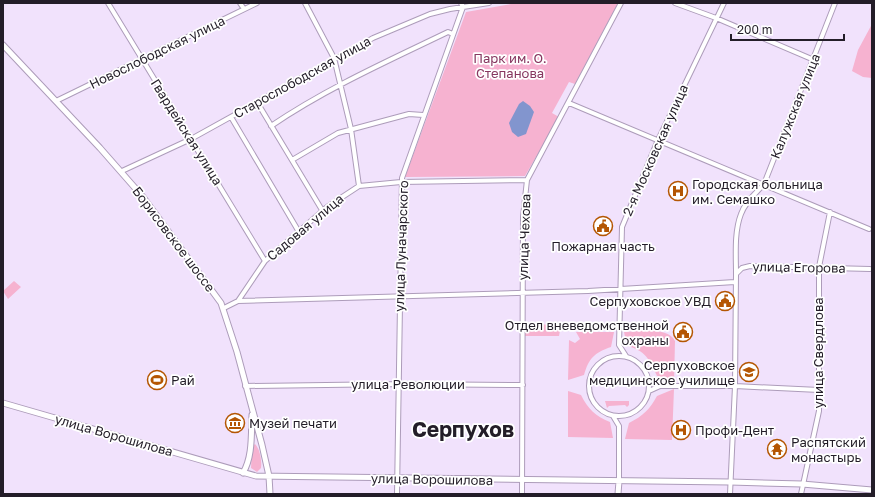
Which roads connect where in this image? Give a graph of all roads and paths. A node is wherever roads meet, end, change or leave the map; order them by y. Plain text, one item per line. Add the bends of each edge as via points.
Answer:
1 (108, 3) edge
2 (240, 3) edge
3 (257, 3) edge
4 (305, 3) edge
5 (489, 3) edge
6 (621, 3) edge
7 (675, 3) edge
8 (724, 3) edge
9 (835, 3) edge
10 (462, 5) edge
11 (244, 9) junction
12 (716, 18) junction
13 (453, 34) junction
14 (3, 45) edge
15 (141, 58) junction
16 (334, 58) junction
17 (814, 60) junction
18 (340, 85) junction
19 (56, 101) junction
20 (257, 102) junction
21 (570, 103) junction
22 (423, 115) junction
23 (231, 116) junction
24 (271, 126) junction
25 (351, 128) junction
26 (192, 139) junction
27 (658, 140) junction
28 (292, 160) junction
29 (122, 171) junction
30 (527, 180) junction
31 (401, 182) junction
32 (764, 184) junction
33 (359, 186) junction
34 (322, 210) junction
35 (830, 212) junction
36 (869, 229) dead end
37 (299, 232) junction
38 (265, 261) junction
39 (819, 267) junction
40 (870, 269) dead end
41 (736, 274) junction
42 (735, 282) junction
43 (619, 289) junction
44 (522, 292) junction
45 (399, 297) junction
46 (238, 301) junction
47 (224, 308) junction
48 (619, 345) junction
49 (613, 356) junction
50 (626, 356) junction
51 (649, 379) junction
52 (398, 384) junction
53 (523, 385) junction
54 (246, 386) junction
55 (660, 386) junction
56 (735, 386) junction
57 (819, 390) junction
58 (649, 391) junction
59 (3, 403) edge
60 (252, 410) junction
61 (613, 416) junction
62 (624, 416) junction
63 (618, 426) junction
64 (251, 445) junction
65 (262, 445) junction
66 (243, 473) junction
67 (269, 476) junction
68 (397, 479) junction
69 (522, 480) junction
70 (619, 481) junction
71 (730, 482) junction
72 (802, 484) junction
73 (872, 490) edge
74 (270, 494) edge
75 (397, 494) edge
76 (522, 494) edge
77 (618, 494) edge
78 (730, 494) edge
79 (801, 494) edge

1 - 15 street, Гвардейская улица
2 - 11 street
3 - 11 street, Новослободская улица
4 - 16 street
5 - 10 street, Старослободская улица
6 - 21 street, улица Чехова
7 - 12 street
8 - 12 street, 2-я Московская улица
9 - 17 street, Калужская улица
10 - 13 street, улица Луначарского
10 - 16 street, Старослободская улица via 430,14 372,38
11 - 15 street, Новослободская улица
12 - 17 street
12 - 27 street, 2-я Московская улица
13 - 18 street via 448,32
13 - 22 street, улица Луначарского
14 - 19 main road, Борисовское шоссе
15 - 19 street, Новослободская улица
15 - 26 street, Гвардейская улица
16 - 18 street
16 - 20 street, Старослободская улица
17 - 32 street, Калужская улица
18 - 24 street
18 - 25 street
19 - 29 main road, Борисовское шоссе
20 - 23 street, Старослободская улица
20 - 24 street
21 - 27 street
21 - 30 street, улица Чехова
22 - 25 street via 409,114
22 - 31 street, улица Луначарского
23 - 26 street, Старослободская улица
23 - 37 street
24 - 28 street
25 - 28 street
25 - 33 street
26 - 29 street, Старослободская улица
26 - 38 street, Гвардейская улица
27 - 32 street
27 - 43 street, 2-я Московская улица via 622,227
28 - 34 street
29 - 47 main road, Борисовское шоссе
30 - 31 street, Садовая улица
30 - 44 street, улица Чехова via 523,217
31 - 33 street, Садовая улица
31 - 45 street, улица Луначарского
32 - 35 street
32 - 41 street, Калужская улица via 747,202 741,213
33 - 34 street, Садовая улица
34 - 37 street, Садовая улица
35 - 36 street
35 - 39 street, улица Свердлова
37 - 38 street, Садовая улица
38 - 46 street, Садовая улица
39 - 40 street, улица Егорова
39 - 41 street, улица Егорова via 750,266 742,268
39 - 57 street, улица Свердлова
41 - 42 street, улица Егорова
42 - 43 street, улица Егорова
42 - 56 street
43 - 44 street, улица Егорова
43 - 48 street, 2-я Московская улица
44 - 45 street, улица Егорова
44 - 53 street, улица Чехова
45 - 46 street, улица Егорова
45 - 52 street, улица Луначарского
46 - 47 street, Садовая улица
47 - 54 main road, Борисовское шоссе
48 - 49 street
48 - 50 street
49 - 50 street
49 - 61 street via 596,366 588,384 596,406
50 - 51 street via 642,366
51 - 55 street
51 - 58 street
52 - 53 street, улица Революции
52 - 54 street, улица Революции
52 - 68 street, улица Луначарского
53 - 69 street, улица Чехова
54 - 60 main road, Борисовское шоссе
55 - 56 street
55 - 58 street
56 - 57 street
56 - 71 street
57 - 72 street, улица Свердлова via 816,432 809,449
58 - 62 street via 646,401 640,408
59 - 66 main road, улица Ворошилова
60 - 64 main road
60 - 65 main road, Борисовское шоссе
61 - 62 street
61 - 63 street
62 - 63 street
63 - 70 street
64 - 65 main road via 255,442
64 - 66 main road
65 - 67 main road, Борисовское шоссе
66 - 67 main road, улица Ворошилова
67 - 68 main road, улица Ворошилова
67 - 74 main road, Борисовское шоссе
68 - 69 main road, улица Ворошилова
68 - 75 street, улица Луначарского
69 - 70 main road, улица Ворошилова
69 - 76 street, улица Чехова
70 - 71 main road, улица Ворошилова
70 - 77 main road
71 - 72 main road, улица Ворошилова
71 - 78 street
72 - 73 main road, улица Ворошилова
72 - 79 street, улица Свердлова

